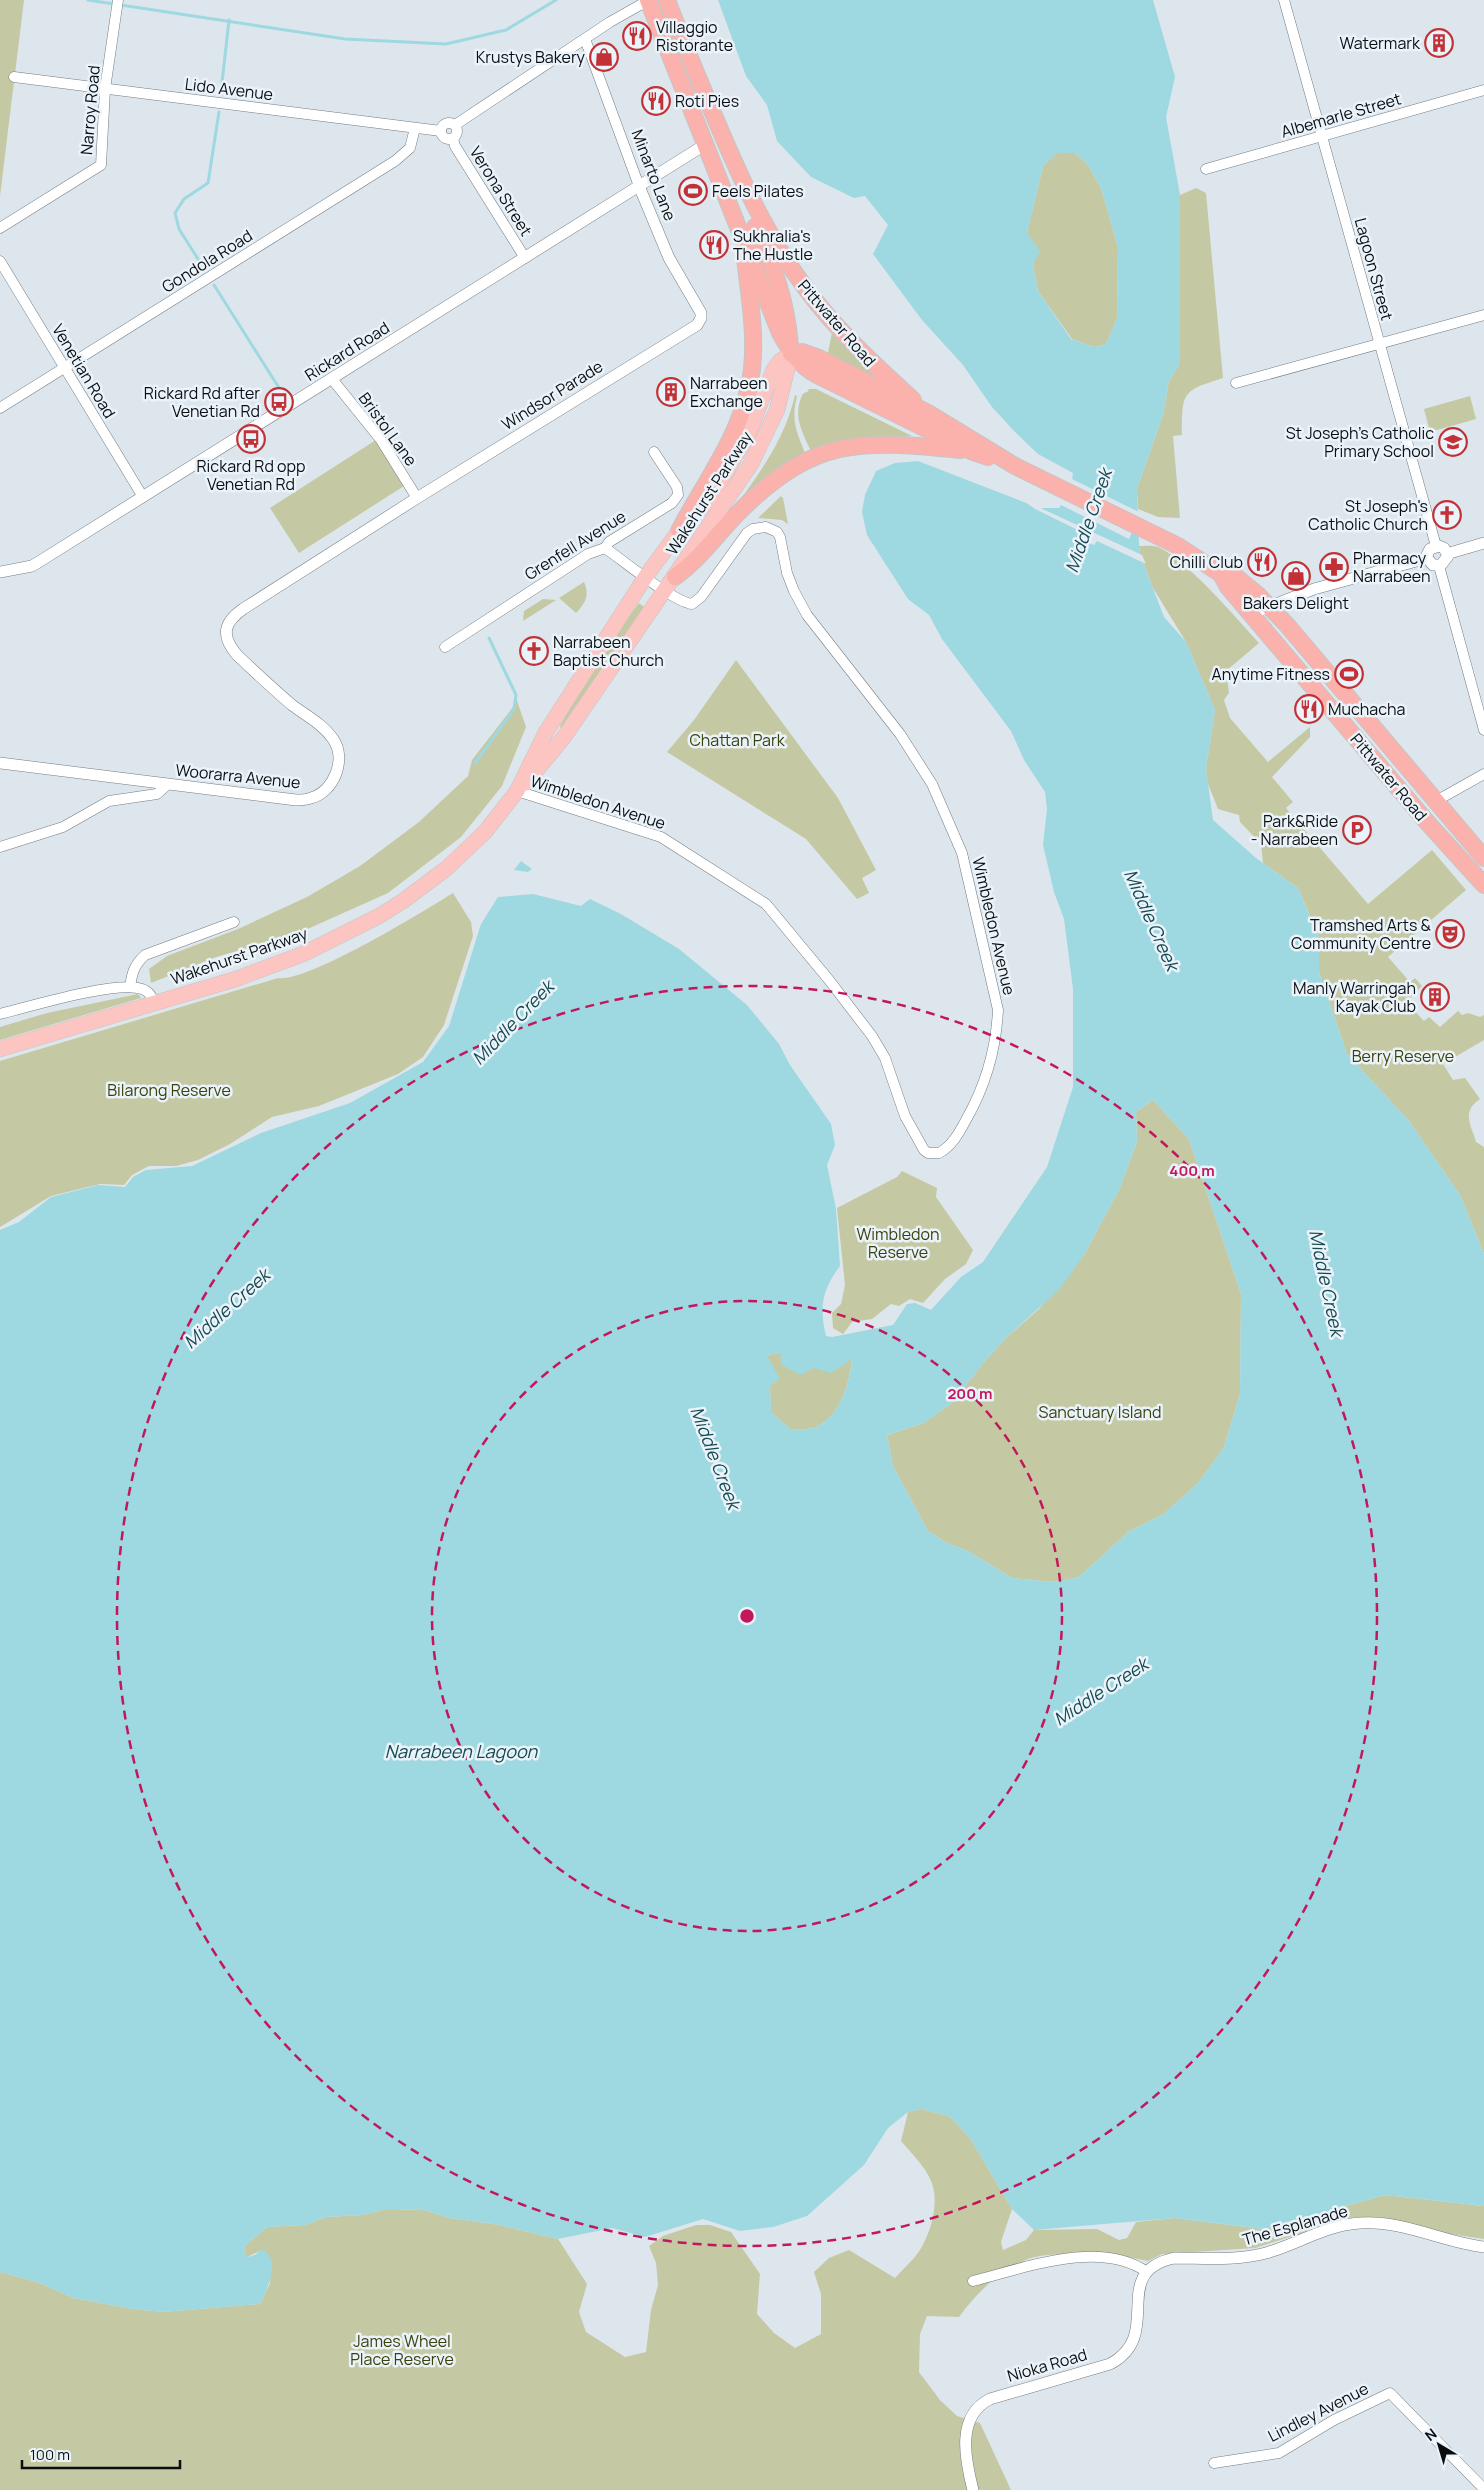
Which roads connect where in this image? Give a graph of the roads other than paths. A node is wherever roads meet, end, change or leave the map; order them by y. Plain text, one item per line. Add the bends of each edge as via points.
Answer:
1 (648, 0) edge
2 (667, 0) edge
3 (1284, 0) edge
4 (118, 1) edge
5 (585, 39) junction
6 (14, 77) dead end
7 (105, 89) junction
8 (1484, 90) edge
9 (456, 125) junction
10 (415, 128) junction
11 (441, 131) junction
12 (1323, 136) junction
13 (453, 139) junction
14 (706, 144) junction
15 (1206, 170) dead end
16 (640, 186) junction
17 (745, 189) junction
18 (0, 228) edge
19 (743, 240) junction
20 (525, 258) junction
21 (0, 261) edge
22 (1484, 315) edge
23 (702, 318) joint
24 (1378, 344) junction
25 (791, 354) junction
26 (64, 368) junction
27 (332, 379) junction
28 (1236, 383) dead end
29 (0, 408) edge
30 (928, 413) junction
31 (654, 452) dead end
32 (973, 452) junction
33 (1015, 466) junction
34 (143, 497) junction
35 (417, 498) junction
36 (679, 531) junction
37 (1484, 543) edge
38 (1436, 546) junction
39 (605, 548) junction
40 (1450, 553) junction
41 (1427, 556) junction
42 (1438, 566) junction
43 (0, 572) edge
44 (1222, 574) junction
45 (646, 576) junction
46 (675, 577) junction
47 (666, 591) junction
48 (1269, 606) junction
49 (1251, 614) junction
50 (445, 647) dead end
51 (1484, 730) edge
52 (546, 732) junction
53 (564, 737) junction
54 (0, 763) edge
55 (1484, 774) edge
56 (167, 785) junction
57 (517, 791) junction
58 (1436, 801) junction
59 (0, 847) edge
60 (1484, 858) edge
61 (1484, 885) edge
62 (234, 922) dead end
63 (130, 987) junction
64 (155, 1003) junction
65 (0, 1014) edge
66 (0, 1049) edge
67 (1484, 2247) edge
68 (1147, 2272) junction
69 (973, 2281) dead end
70 (1214, 2463) dead end
71 (973, 2490) edge
72 (1484, 2490) edge

1 - 5 street
1 - 14 highway, Pittwater Road
2 - 17 highway, Pittwater Road
3 - 12 street, Lagoon Street
4 - 7 street, Narroy Road
5 - 9 street
5 - 16 street, Minarto Lane
6 - 7 street, Lido Avenue
7 - 10 street, Lido Avenue
7 - 18 street, Narroy Road via 101,165
8 - 12 street, Albemarle Street
9 - 11 street via 445,124
9 - 13 street via 458,132
10 - 11 street, Lido Avenue
10 - 26 street, Gondola Road via 410,148 395,161
11 - 13 street via 445,138
12 - 15 street, Albemarle Street
12 - 24 street, Lagoon Street
13 - 20 street, Verona Street via 483,194
14 - 16 street, Rickard Road
14 - 19 highway, Pittwater Road
16 - 20 street, Rickard Road
16 - 23 street, Minarto Lane via 669,258
17 - 25 highway via 751,219 781,289
17 - 30 highway, Pittwater Road via 773,240 808,291 859,350
19 - 25 highway, Pittwater Road
19 - 36 highway via 752,329 748,394 732,436
20 - 27 street, Rickard Road
21 - 26 street, Venetian Road
22 - 24 street
23 - 35 street, Windsor Parade via 692,329
24 - 28 street
24 - 38 street, Lagoon Street
25 - 30 highway, Pittwater Road via 802,352 812,355
25 - 32 highway, Pittwater Road via 817,375
25 - 36 main road, Wakehurst Parkway via 774,369 747,437 730,468 710,499
25 - 46 main road, Wakehurst Parkway via 777,410 766,438
26 - 29 street, Gondola Road
26 - 34 street, Venetian Road
27 - 34 street, Rickard Road
27 - 35 street, Bristol Lane via 382,440
30 - 33 highway, Pittwater Road
31 - 39 street, Grenfell Avenue via 677,487 678,495 672,503 608,542
32 - 33 highway, Pittwater Road
32 - 46 highway via 886,443 843,448 810,459 753,498 693,564
33 - 44 highway, Pittwater Road via 1178,546
34 - 43 street, Rickard Road via 32,566
35 - 56 street, Woorarra Avenue via 232,616 227,626 226,636 237,655 335,740 339,756 333,782 312,798 296,800
36 - 45 main road, Wakehurst Parkway
37 - 40 street
38 - 40 street
38 - 41 street
39 - 45 street, Wimbledon Avenue
39 - 50 street, Grenfell Avenue via 588,554
40 - 42 street via 1446,562
41 - 42 street via 1433,565
41 - 48 street via 1314,589
42 - 51 street
44 - 48 highway, Pittwater Road via 1236,577
44 - 49 highway, Pittwater Road via 1228,587
45 - 47 street, Wimbledon Avenue
45 - 52 main road, Wakehurst Parkway
46 - 47 main road, Wakehurst Parkway
47 - 53 main road, Wakehurst Parkway
47 - 57 street, Wimbledon Avenue via 686,603 697,601 747,533 760,527 772,529 780,537 787,573 807,615 900,734 932,784 962,852 998,1010 991,1064 980,1095 959,1134 939,1153 924,1150 905,1116 884,1058 872,1036 766,904 661,837
48 - 49 street
48 - 58 highway, Pittwater Road
49 - 61 highway, Pittwater Road via 1426,822
52 - 53 main road
52 - 57 main road, Wakehurst Parkway
53 - 57 main road, Wakehurst Parkway
54 - 56 street, Woorarra Avenue
55 - 58 street
56 - 59 street via 157,794 109,801 63,827
57 - 64 main road, Wakehurst Parkway via 485,832 447,868 379,916 326,944 276,965
58 - 60 highway, Pittwater Road
62 - 63 street via 145,956 133,970
63 - 64 street, Wakehurst Parkway via 147,991
63 - 65 street via 98,991
64 - 66 main road, Wakehurst Parkway
67 - 68 street, The Esplanade via 1363,2223 1332,2227 1251,2256 1174,2258
68 - 69 street via 1125,2260 1057,2259
68 - 71 street, Nioka Road via 1142,2278 1137,2299 1138,2332 1119,2359 990,2399 974,2410 966,2433
70 - 72 street, Lindley Avenue via 1279,2453 1334,2420 1390,2393

